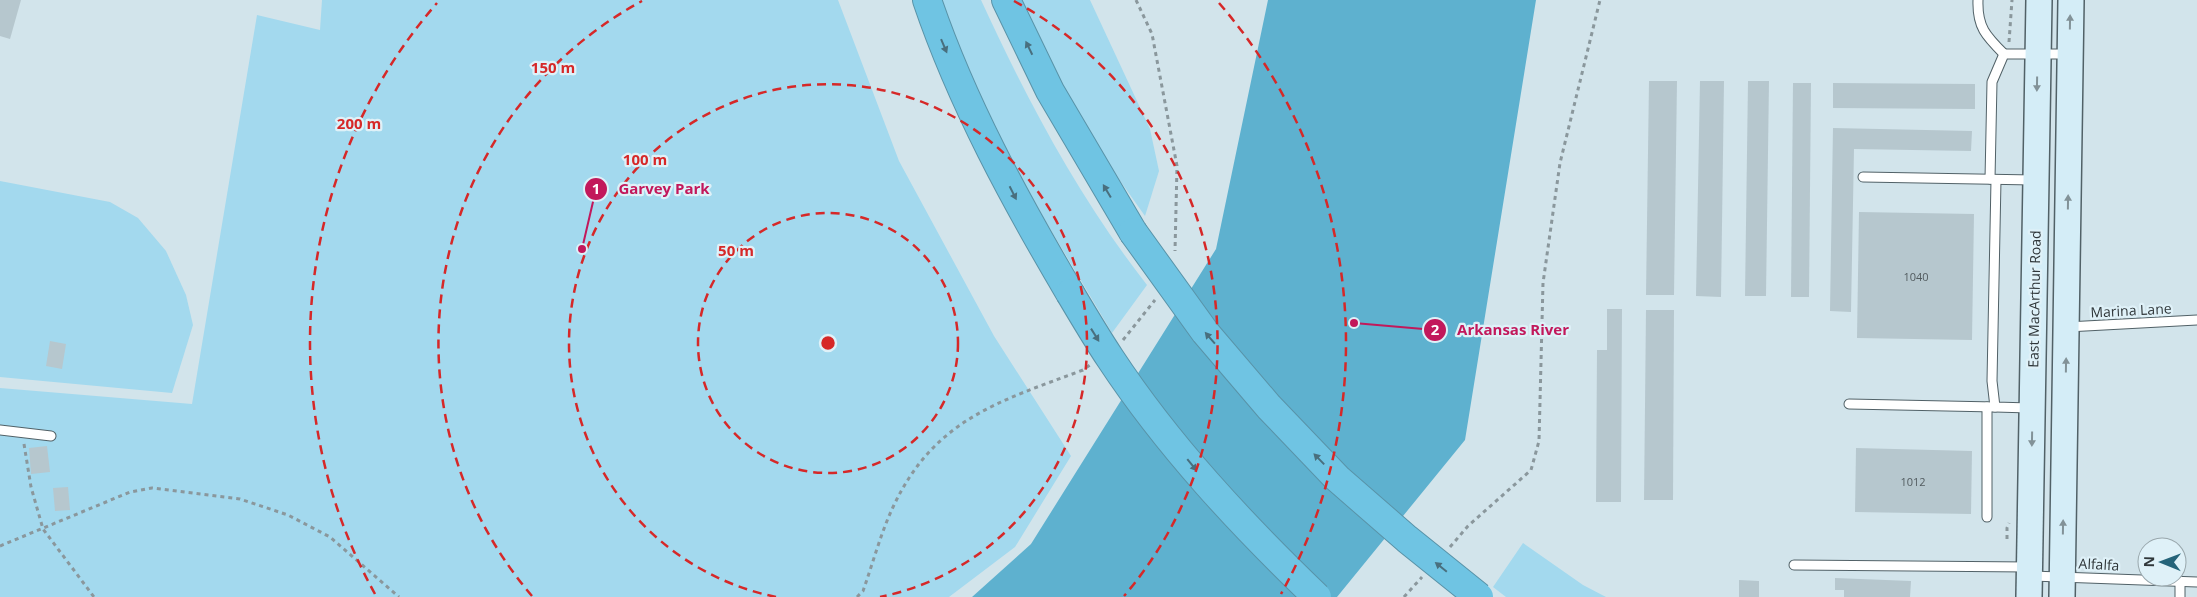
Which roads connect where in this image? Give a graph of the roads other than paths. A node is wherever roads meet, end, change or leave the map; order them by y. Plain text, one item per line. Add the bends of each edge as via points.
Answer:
1 (928, 0) edge
2 (1006, 0) edge
3 (1978, 0) edge
4 (2039, 0) edge
5 (2071, 0) edge
6 (2038, 53) junction
7 (2004, 54) junction
8 (2070, 54) junction
9 (1862, 177) dead end
10 (1993, 180) junction
11 (2036, 180) junction
12 (2197, 320) edge
13 (2066, 327) junction
14 (1849, 404) dead end
15 (1991, 407) junction
16 (2033, 408) junction
17 (0, 430) edge
18 (51, 436) dead end
19 (1988, 517) dead end
20 (1794, 565) dead end
21 (2030, 580) edge
22 (2137, 583) edge
23 (2062, 586) edge
24 (1317, 597) edge
25 (1479, 597) edge

1 -> 24 highway, bridge via 968,104 1029,223 1110,359 1214,493
25 -> 2 highway, bridge via 1344,484 1269,407 1205,332 1133,232 1050,91
3 - 7 lane via 1984,34
4 - 6 street, East MacArthur Road
8 -> 5 street
6 - 7 lane
6 - 8 lane
6 -> 11 street, East MacArthur Road
7 - 10 lane via 1992,82
13 -> 8 street
9 - 10 lane
10 - 11 lane
10 - 15 lane
11 - 16 street, East MacArthur Road
12 - 13 lane, Marina Lane
23 -> 13 street
14 - 15 lane
15 - 16 lane
15 - 19 lane
16 -> 21 street, East MacArthur Road
17 - 18 lane
20 - 21 lane, Alfalfa
21 - 23 lane, Alfalfa
22 - 23 lane, Alfalfa

